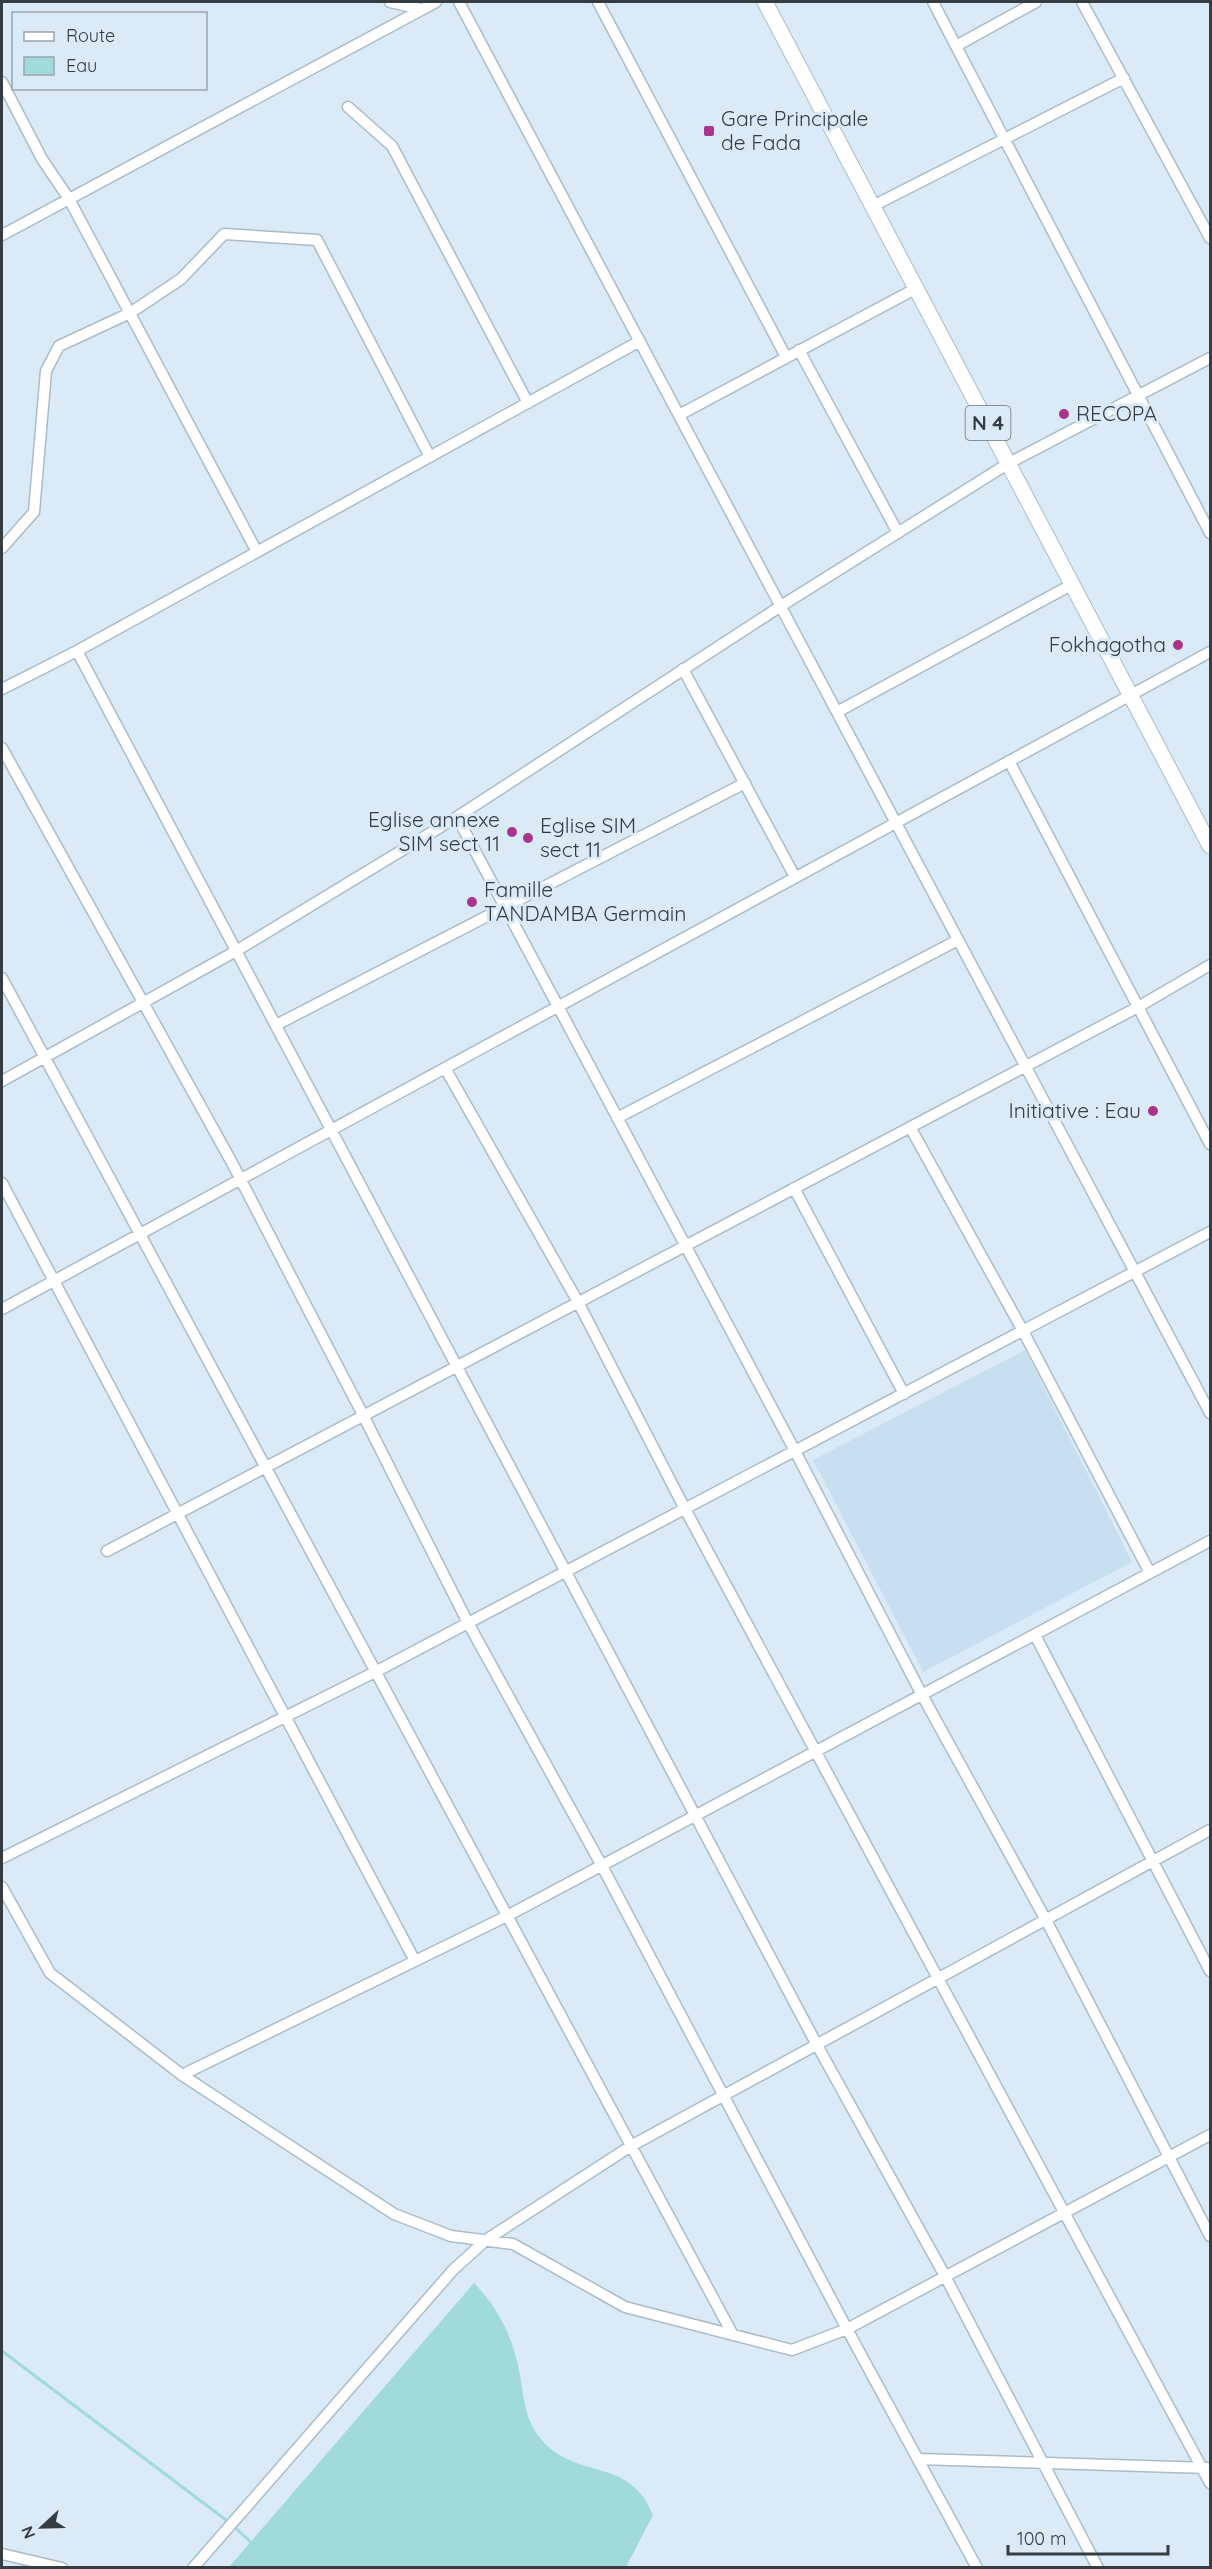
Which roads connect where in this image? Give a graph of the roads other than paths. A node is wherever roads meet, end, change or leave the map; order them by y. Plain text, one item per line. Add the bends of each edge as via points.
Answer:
1 (390, 2) edge
2 (436, 2) edge
3 (459, 2) edge
4 (598, 2) edge
5 (765, 2) edge
6 (933, 2) edge
7 (1036, 2) edge
8 (1082, 2) edge
9 (421, 9) junction
10 (956, 46) junction
11 (1124, 78) junction
12 (2, 82) edge
13 (348, 107) dead end
14 (1004, 139) junction
15 (69, 199) junction
16 (872, 207) junction
17 (2, 235) edge
18 (1210, 238) edge
19 (915, 289) junction
20 (130, 313) junction
21 (640, 341) junction
22 (799, 350) junction
23 (786, 357) junction
24 (1210, 358) edge
25 (1138, 396) junction
26 (528, 403) junction
27 (679, 415) junction
28 (430, 457) junction
29 (1009, 463) junction
30 (898, 533) junction
31 (1210, 533) edge
32 (2, 548) edge
33 (257, 552) junction
34 (1073, 584) junction
35 (781, 606) junction
36 (77, 651) junction
37 (1210, 652) edge
38 (683, 669) junction
39 (2, 689) edge
40 (1131, 695) junction
41 (837, 712) junction
42 (2, 748) edge
43 (1009, 761) junction
44 (745, 783) junction
45 (457, 817) junction
46 (896, 823) junction
47 (1210, 846) edge
48 (795, 877) junction
49 (504, 906) junction
50 (958, 940) junction
51 (236, 951) junction
52 (1210, 965) edge
53 (2, 978) edge
54 (142, 1004) junction
55 (557, 1006) junction
56 (1138, 1007) junction
57 (276, 1025) junction
58 (44, 1058) junction
59 (1025, 1066) junction
60 (445, 1068) junction
61 (2, 1081) edge
62 (617, 1118) junction
63 (910, 1127) junction
64 (331, 1130) junction
65 (1210, 1144) edge
66 (240, 1179) junction
67 (2, 1183) edge
68 (794, 1188) junction
69 (1210, 1232) edge
70 (139, 1234) junction
71 (684, 1246) junction
72 (1135, 1272) junction
73 (55, 1280) junction
74 (578, 1302) junction
75 (2, 1309) edge
76 (1023, 1330) junction
77 (458, 1366) junction
78 (904, 1394) junction
79 (1210, 1413) edge
80 (363, 1415) junction
81 (795, 1451) junction
82 (265, 1467) junction
83 (685, 1509) junction
84 (178, 1514) junction
85 (1210, 1541) edge
86 (107, 1551) dead end
87 (566, 1572) junction
88 (1150, 1574) junction
89 (467, 1621) junction
90 (1035, 1635) junction
91 (375, 1672) junction
92 (922, 1695) junction
93 (285, 1715) junction
94 (816, 1752) junction
95 (695, 1816) junction
96 (1210, 1830) edge
97 (2, 1858) edge
98 (1153, 1862) junction
99 (602, 1866) junction
100 (2, 1887) edge
101 (507, 1916) junction
102 (1046, 1920) junction
103 (415, 1961) junction
104 (1210, 1971) edge
105 (938, 1979) junction
106 (817, 2045) junction
107 (182, 2075) junction
108 (724, 2096) junction
109 (1210, 2135) edge
110 (631, 2146) junction
111 (1170, 2156) junction
112 (1063, 2212) junction
113 (1210, 2236) edge
114 (486, 2240) junction
115 (945, 2276) junction
116 (847, 2329) junction
117 (733, 2335) junction
118 (918, 2459) junction
119 (1042, 2461) junction
120 (1207, 2468) edge
121 (1210, 2483) edge
122 (2, 2554) edge
123 (62, 2568) edge
124 (193, 2568) edge
125 (977, 2568) edge
126 (1098, 2568) edge

1 - 9 street
2 - 9 street
3 - 21 street
4 - 23 street
5 - 16 highway, N 4
6 - 10 street
7 - 10 street
8 - 11 street
9 - 15 street
10 - 14 street
11 - 14 street
11 - 18 street
12 - 15 street via 42,159
13 - 26 street via 392,146
14 - 16 street
14 - 25 street
15 - 17 street
15 - 20 street
16 - 19 highway, N 4
19 - 22 street
19 - 29 highway, N 4
20 - 28 street via 182,279 224,234 317,240
20 - 32 street via 59,346 46,371 34,512
20 - 33 street
21 - 26 street
21 - 27 street
22 - 23 street
22 - 30 street
23 - 27 street
24 - 25 street
25 - 29 street
25 - 31 street
26 - 28 street
27 - 35 street
28 - 33 street
29 - 30 street
29 - 34 highway, N 4
30 - 35 street
33 - 36 street
34 - 40 highway, N 4
34 - 41 street
35 - 38 street
35 - 41 street
36 - 39 street
36 - 51 street
37 - 40 street
38 - 44 street
38 - 45 street
40 - 43 street
40 - 47 highway, N 4
41 - 46 street
42 - 54 street
43 - 46 street
43 - 56 street
44 - 48 street
44 - 49 street
45 - 49 street
45 - 51 street
46 - 48 street
46 - 50 street
48 - 55 street
49 - 55 street
49 - 57 street
50 - 59 street
50 - 62 street
51 - 54 street
51 - 57 street
52 - 56 street
53 - 58 street
54 - 58 street
54 - 66 street
55 - 60 street
55 - 62 street
56 - 59 street
56 - 65 street
57 - 64 street
58 - 61 street
58 - 70 street
59 - 63 street
59 - 72 street
60 - 64 street
60 - 74 street
62 - 71 street
63 - 68 street
63 - 76 street
64 - 66 street
64 - 77 street
66 - 70 street
66 - 80 street
67 - 73 street
68 - 71 street
68 - 78 street
69 - 72 street
70 - 73 street
70 - 82 street
71 - 74 street
71 - 81 street
72 - 76 street
72 - 79 street
73 - 75 street
73 - 84 street
74 - 77 street
74 - 83 street
76 - 78 street
76 - 88 street
77 - 80 street
77 - 87 street
78 - 81 street
80 - 82 street
80 - 89 street
81 - 83 street
81 - 92 street
82 - 84 street
82 - 91 street
83 - 87 street
83 - 94 street
84 - 86 street
84 - 93 street
85 - 88 street
87 - 89 street
87 - 95 street
88 - 90 street
89 - 91 street
89 - 99 street
90 - 92 street
90 - 98 street
91 - 93 street
91 - 101 street
92 - 94 street
92 - 102 street
93 - 97 street
93 - 103 street
94 - 95 street
94 - 105 street
95 - 99 street
95 - 106 street
96 - 98 street
98 - 102 street
98 - 104 street
99 - 101 street
99 - 108 street
100 - 107 street via 50,1973
101 - 103 street
101 - 110 street
102 - 105 street
102 - 111 street
103 - 107 street
105 - 106 street
105 - 112 street
106 - 108 street
106 - 115 street
107 - 114 street via 394,2214 451,2236
108 - 110 street
108 - 116 street
109 - 111 street
110 - 114 street
110 - 117 street
111 - 112 street
111 - 113 street
112 - 115 street
112 - 120 street
114 - 117 street via 529,2251 625,2307
114 - 124 street via 453,2270
115 - 116 street
115 - 119 street
116 - 117 street via 792,2350
116 - 118 street
118 - 119 street
118 - 125 street
119 - 120 street
119 - 126 street
120 - 121 street
122 - 123 street

